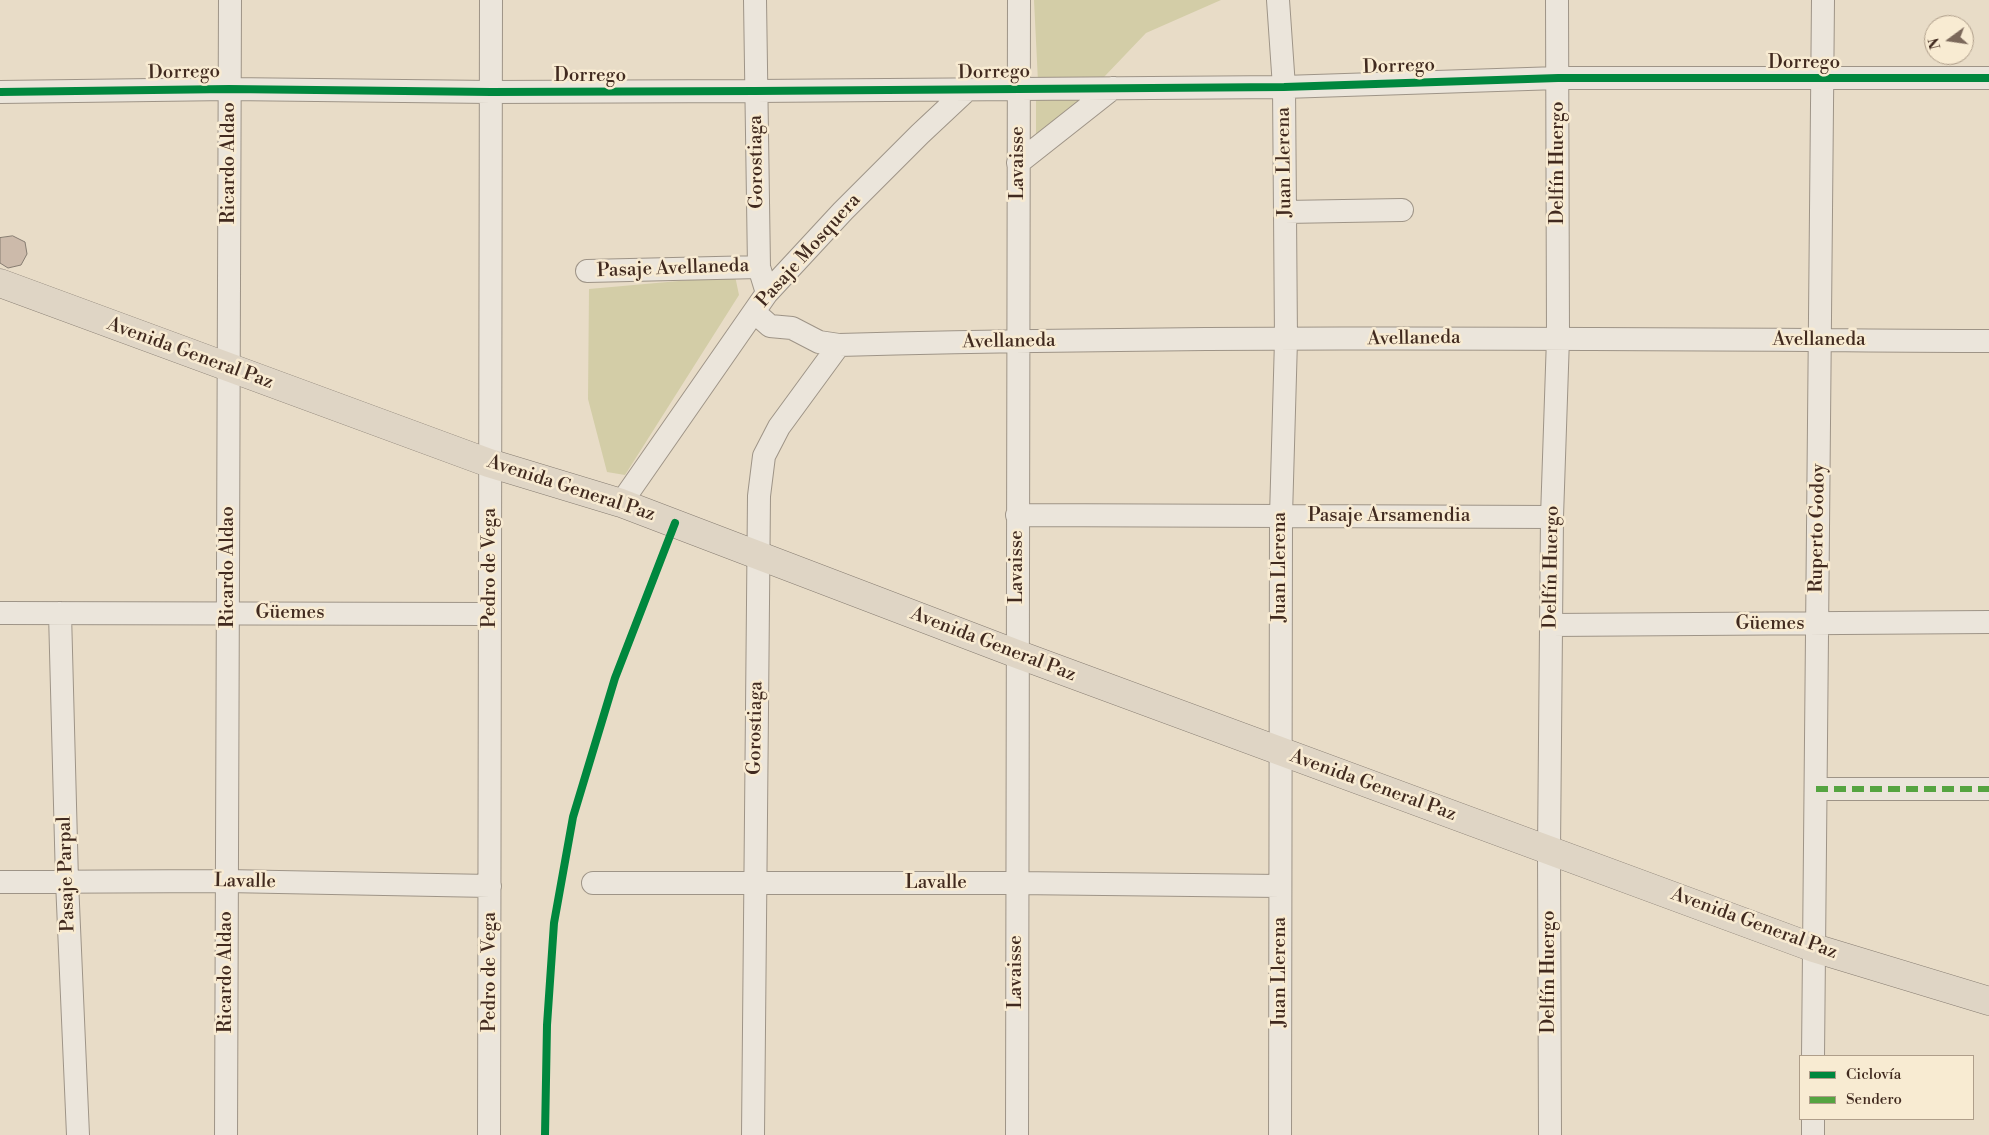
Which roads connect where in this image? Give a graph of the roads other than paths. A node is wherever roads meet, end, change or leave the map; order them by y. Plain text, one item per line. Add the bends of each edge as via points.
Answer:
1 (230, 0) edge
2 (491, 0) edge
3 (755, 0) edge
4 (1019, 0) edge
5 (1278, 0) edge
6 (1557, 0) edge
7 (1823, 0) edge
8 (1558, 78) junction
9 (1989, 78) edge
10 (1823, 79) junction
11 (1284, 87) junction
12 (1113, 88) junction
13 (229, 89) junction
14 (1018, 89) junction
15 (967, 90) junction
16 (755, 91) junction
17 (0, 92) edge
18 (491, 92) junction
19 (1018, 163) junction
20 (1402, 210) dead end
21 (1285, 212) junction
22 (759, 267) junction
23 (587, 271) dead end
24 (0, 283) edge
25 (767, 293) junction
26 (754, 312) junction
27 (1558, 338) junction
28 (1286, 340) junction
29 (1820, 340) junction
30 (1018, 341) junction
31 (1989, 341) edge
32 (839, 345) junction
33 (229, 369) junction
34 (489, 463) junction
35 (621, 503) junction
36 (1017, 515) junction
37 (1280, 516) junction
38 (1552, 517) junction
39 (757, 555) junction
40 (0, 612) edge
41 (60, 613) junction
42 (228, 613) junction
43 (490, 614) junction
44 (1989, 622) edge
45 (1817, 624) junction
46 (1551, 625) junction
47 (1017, 654) junction
48 (1280, 751) junction
49 (1816, 789) junction
50 (1989, 789) edge
51 (1549, 850) junction
52 (67, 881) junction
53 (226, 881) junction
54 (0, 882) edge
55 (593, 883) dead end
56 (1016, 883) junction
57 (754, 884) junction
58 (490, 886) junction
59 (1280, 886) junction
60 (1814, 948) junction
61 (1989, 1001) edge
62 (1813, 1055) edge
63 (1813, 1120) edge
64 (78, 1135) edge
65 (226, 1135) edge
66 (489, 1135) edge
67 (753, 1135) edge
68 (1017, 1135) edge
69 (1280, 1135) edge
70 (1550, 1135) edge
71 (1813, 1135) edge

1 - 13 street, Ricardo Aldao
2 - 18 street, Pedro de Vega
3 - 16 street, Gorostiaga
4 - 14 street, Lavaisse
5 - 11 street, Juan Llerena
6 - 8 street, Delfín Huergo
7 - 10 street, Ruperto Godoy
8 - 10 street, Dorrego
8 - 11 street, Dorrego
8 - 27 street, Delfín Huergo
9 - 10 street, Dorrego
10 - 29 street, Ruperto Godoy
11 - 12 street, Dorrego
11 - 21 street, Juan Llerena
12 - 14 street, Dorrego
12 - 19 street
13 - 17 street, Dorrego
13 - 18 street, Dorrego
13 - 33 street, Ricardo Aldao
14 - 15 street, Dorrego
14 - 19 street, Lavaisse
15 - 16 street, Dorrego
15 - 25 street, Pasaje Mosquera via 850,204
16 - 18 street, Dorrego
16 - 22 street, Gorostiaga
18 - 34 street, Pedro de Vega
19 - 30 street, Lavaisse
20 - 21 street
21 - 28 street, Juan Llerena
22 - 23 street, Pasaje Avellaneda
22 - 25 street, Gorostiaga
24 - 33 main road, Avenida General Paz
25 - 26 street, Pasaje Mosquera
26 - 32 street, Avellaneda via 770,326 792,328 819,342
26 - 35 street, Pasaje Mosquera
27 - 28 street, Avellaneda
27 - 29 street, Avellaneda
27 - 38 street, Delfín Huergo
28 - 30 street, Avellaneda
28 - 37 street, Juan Llerena
29 - 31 street, Avellaneda
29 - 45 street, Ruperto Godoy
30 - 32 street, Avellaneda
30 - 36 street, Lavaisse
32 - 39 street, Gorostiaga via 779,426 764,456
33 - 34 main road, Avenida General Paz
33 - 42 street, Ricardo Aldao
34 - 35 main road, Avenida General Paz
34 - 43 street, Pedro de Vega
35 - 39 main road, Avenida General Paz
36 - 37 street, Pasaje Arsamendia
36 - 47 street, Lavaisse
37 - 38 street, Pasaje Arsamendia
37 - 48 street, Juan Llerena
38 - 46 street, Delfín Huergo
39 - 47 main road, Avenida General Paz
39 - 57 street, Gorostiaga
40 - 41 street, Güemes
41 - 42 street, Güemes
41 - 52 street, Pasaje Parpal
42 - 43 street, Güemes
42 - 53 street, Ricardo Aldao
43 - 58 street, Pedro de Vega
44 - 45 street, Güemes
45 - 46 street, Güemes
45 - 49 street, Ruperto Godoy
46 - 51 street, Delfín Huergo
47 - 48 main road, Avenida General Paz
47 - 56 street, Lavaisse
48 - 51 main road, Avenida General Paz
48 - 59 street, Juan Llerena
49 - 50 street
49 - 60 street, Ruperto Godoy
51 - 60 main road, Avenida General Paz
51 - 70 street, Delfín Huergo
52 - 53 street, Lavalle
52 - 54 street, Lavalle
52 - 64 street, Pasaje Parpal
53 - 58 street, Lavalle
53 - 65 street, Ricardo Aldao
55 - 57 street, Lavalle
56 - 57 street, Lavalle
56 - 59 street, Lavalle
56 - 68 street, Lavaisse
57 - 67 street, Gorostiaga
58 - 66 street, Pedro de Vega
59 - 69 street, Juan Llerena
60 - 61 main road, Avenida General Paz
60 - 62 street, Ruperto Godoy
63 - 71 street

